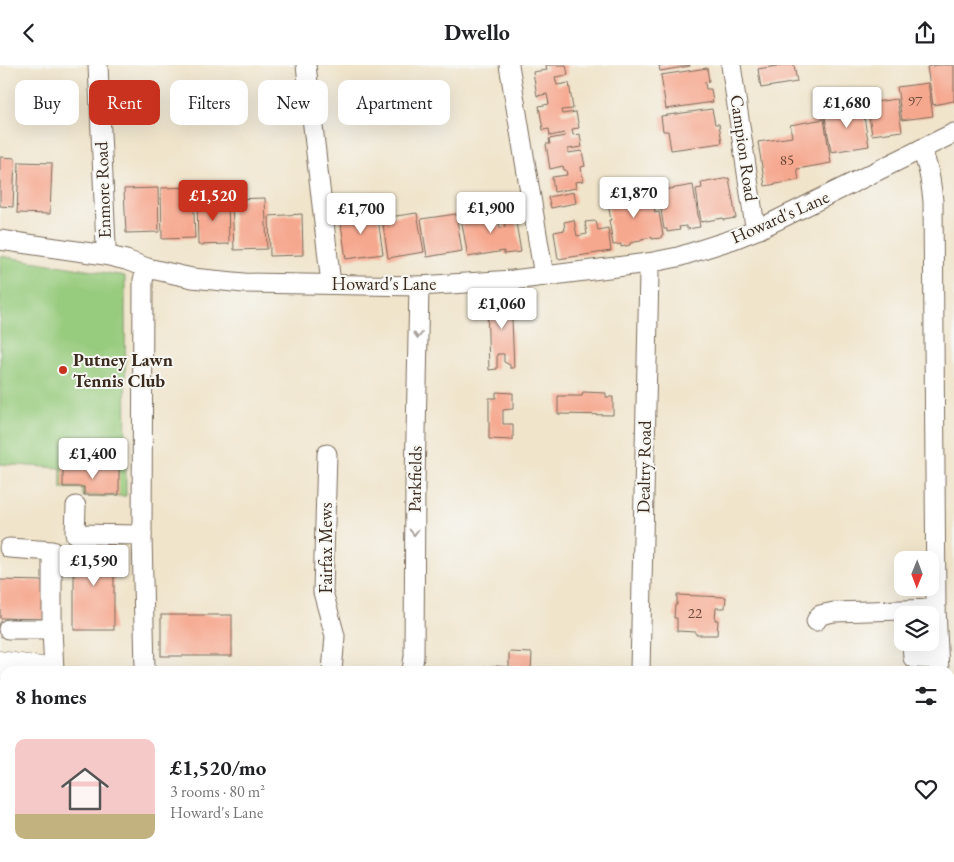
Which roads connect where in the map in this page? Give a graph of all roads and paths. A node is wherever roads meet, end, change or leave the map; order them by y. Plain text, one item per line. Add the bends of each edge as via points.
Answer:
1 (98, 65) edge
2 (306, 65) edge
3 (509, 65) edge
4 (731, 65) edge
5 (954, 133) edge
6 (921, 149) junction
7 (759, 229) junction
8 (0, 240) edge
9 (105, 255) junction
10 (648, 263) junction
11 (147, 268) junction
12 (544, 276) junction
13 (330, 284) junction
14 (419, 286) junction
15 (327, 454) dead end
16 (76, 506) dead end
17 (142, 535) junction
18 (8, 548) dead end
19 (936, 606) edge
20 (894, 612) edge
21 (816, 621) dead end
22 (8, 629) dead end
23 (52, 629) junction
24 (912, 651) edge
25 (938, 651) edge
26 (938, 665) edge
27 (54, 666) edge
28 (145, 666) edge
29 (332, 666) edge
30 (413, 666) edge
31 (640, 666) edge

1 - 9 street, Enmore Road
2 - 13 street
3 - 12 street
4 - 7 street, Campion Road via 754,220
5 - 6 street, Howard's Lane
6 - 7 street, Howard's Lane
6 - 19 street via 928,168 933,201
7 - 10 street, Howard's Lane via 678,257
8 - 9 street, Howard's Lane
9 - 11 street, Howard's Lane
10 - 12 street, Howard's Lane
10 - 31 street, Dealtry Road
11 - 13 street, Howard's Lane via 192,278 244,283
11 - 17 street via 142,280
12 - 14 street, Howard's Lane
13 - 14 street, Howard's Lane
14 -> 30 street, Parkfields
15 - 29 street, Fairfax Mews via 323,592 335,636
16 - 17 street via 75,534
17 - 28 street
18 - 23 street via 52,551
20 - 21 street via 834,612 820,615
22 - 23 street
23 - 27 street
24 - 26 street via 912,658
25 - 26 street

